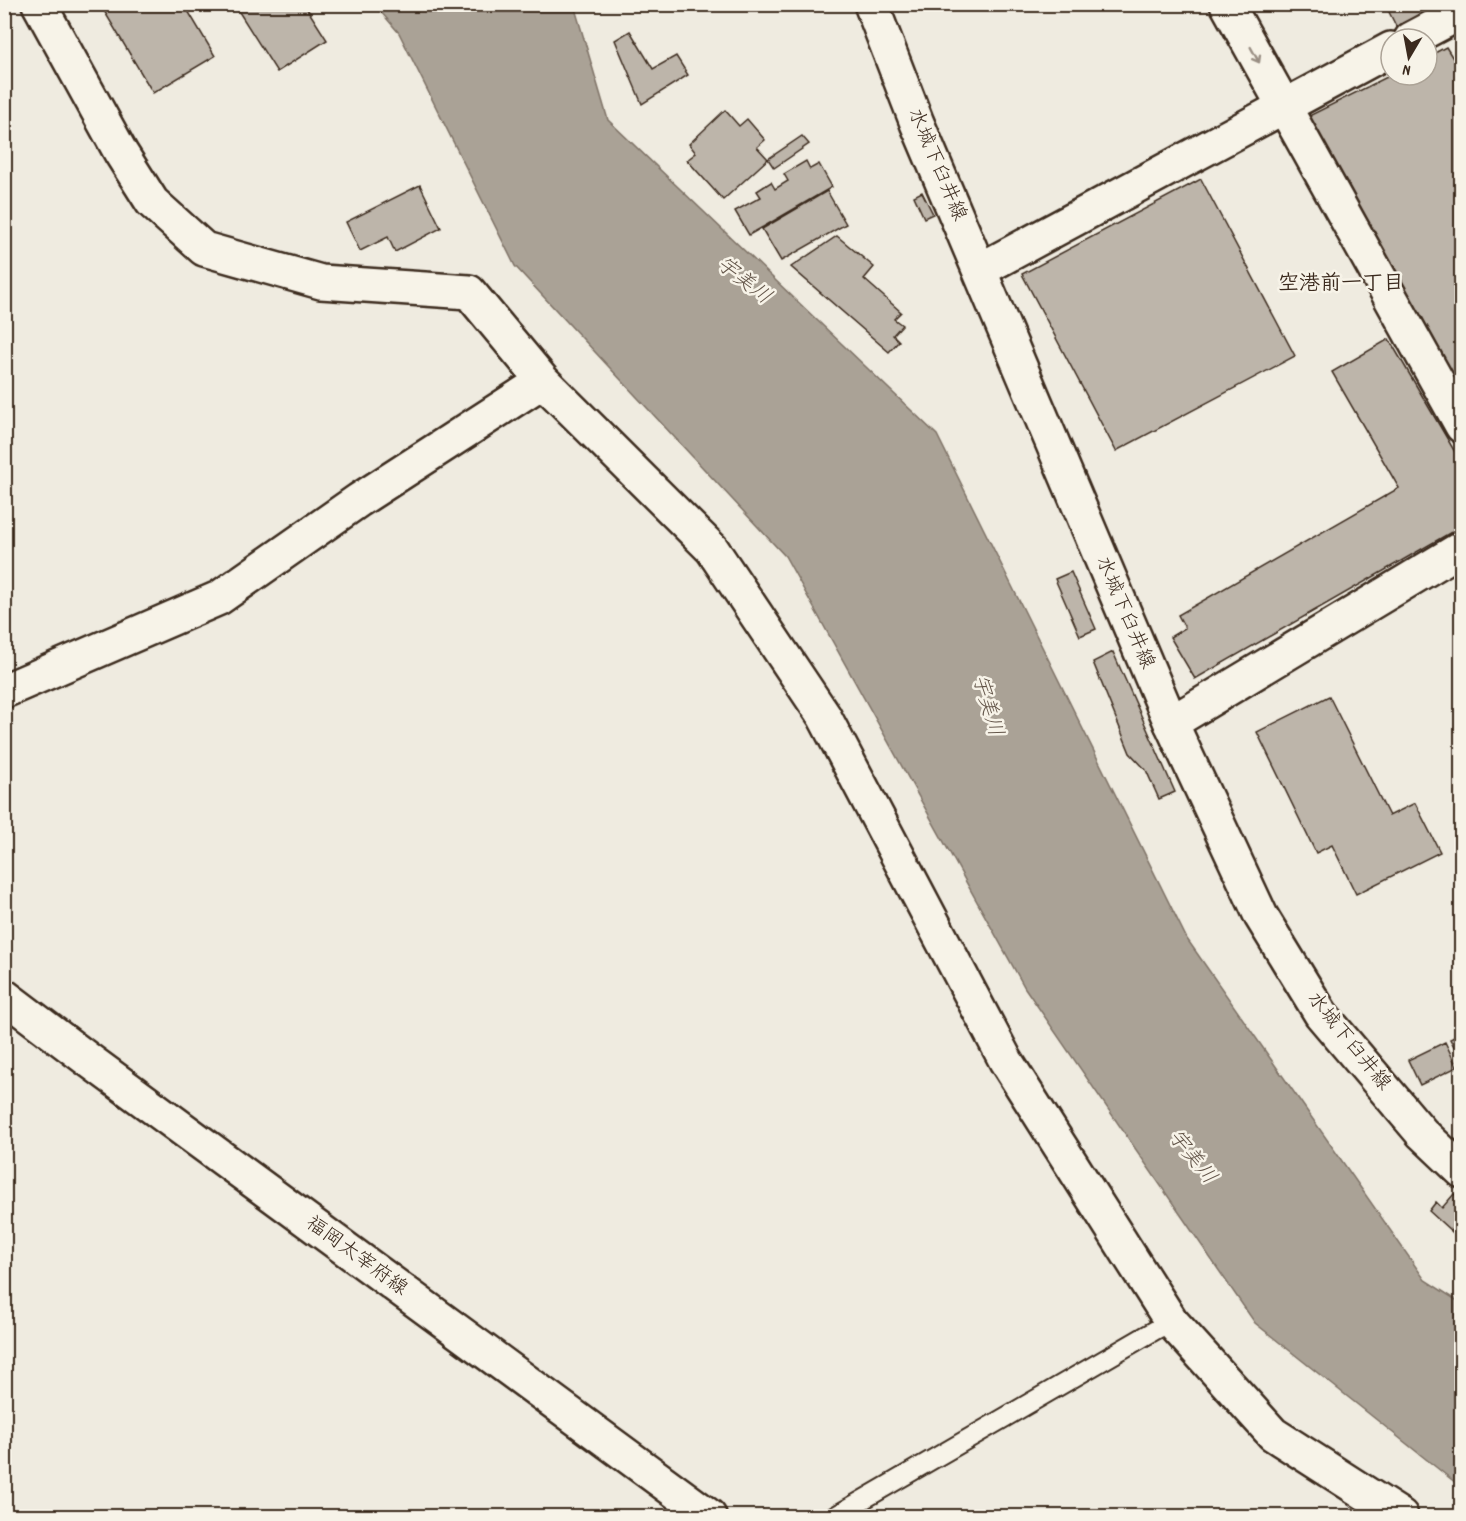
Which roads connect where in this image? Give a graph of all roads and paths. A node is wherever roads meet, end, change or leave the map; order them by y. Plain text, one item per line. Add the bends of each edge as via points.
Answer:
1 (39, 4) edge
2 (872, 4) edge
3 (1227, 4) edge
4 (1461, 12) edge
5 (1433, 27) edge
6 (1379, 55) edge
7 (1283, 106) junction
8 (980, 270) junction
9 (543, 381) junction
10 (1461, 426) edge
11 (1461, 548) edge
12 (4, 691) edge
13 (1171, 723) junction
14 (4, 996) edge
15 (1461, 1171) edge
16 (1171, 1321) junction
17 (709, 1516) edge
18 (835, 1516) edge
19 (1401, 1516) edge

1 - 9 street via 152,202 204,249 321,282 469,292
2 - 8 street, 水城下臼井線 via 917,123
3 -> 7 street
4 - 5 street
6 - 7 street
7 - 8 street
7 - 10 street
8 - 13 street, 水城下臼井線
9 - 12 street via 359,500 219,598
9 - 16 street via 711,549 811,696 1006,1061
11 - 13 street
13 - 15 street, 水城下臼井線 via 1261,916 1321,1014 1422,1133
14 - 17 street, 福岡太宰府線
16 - 18 lane
16 - 19 street via 1273,1434

